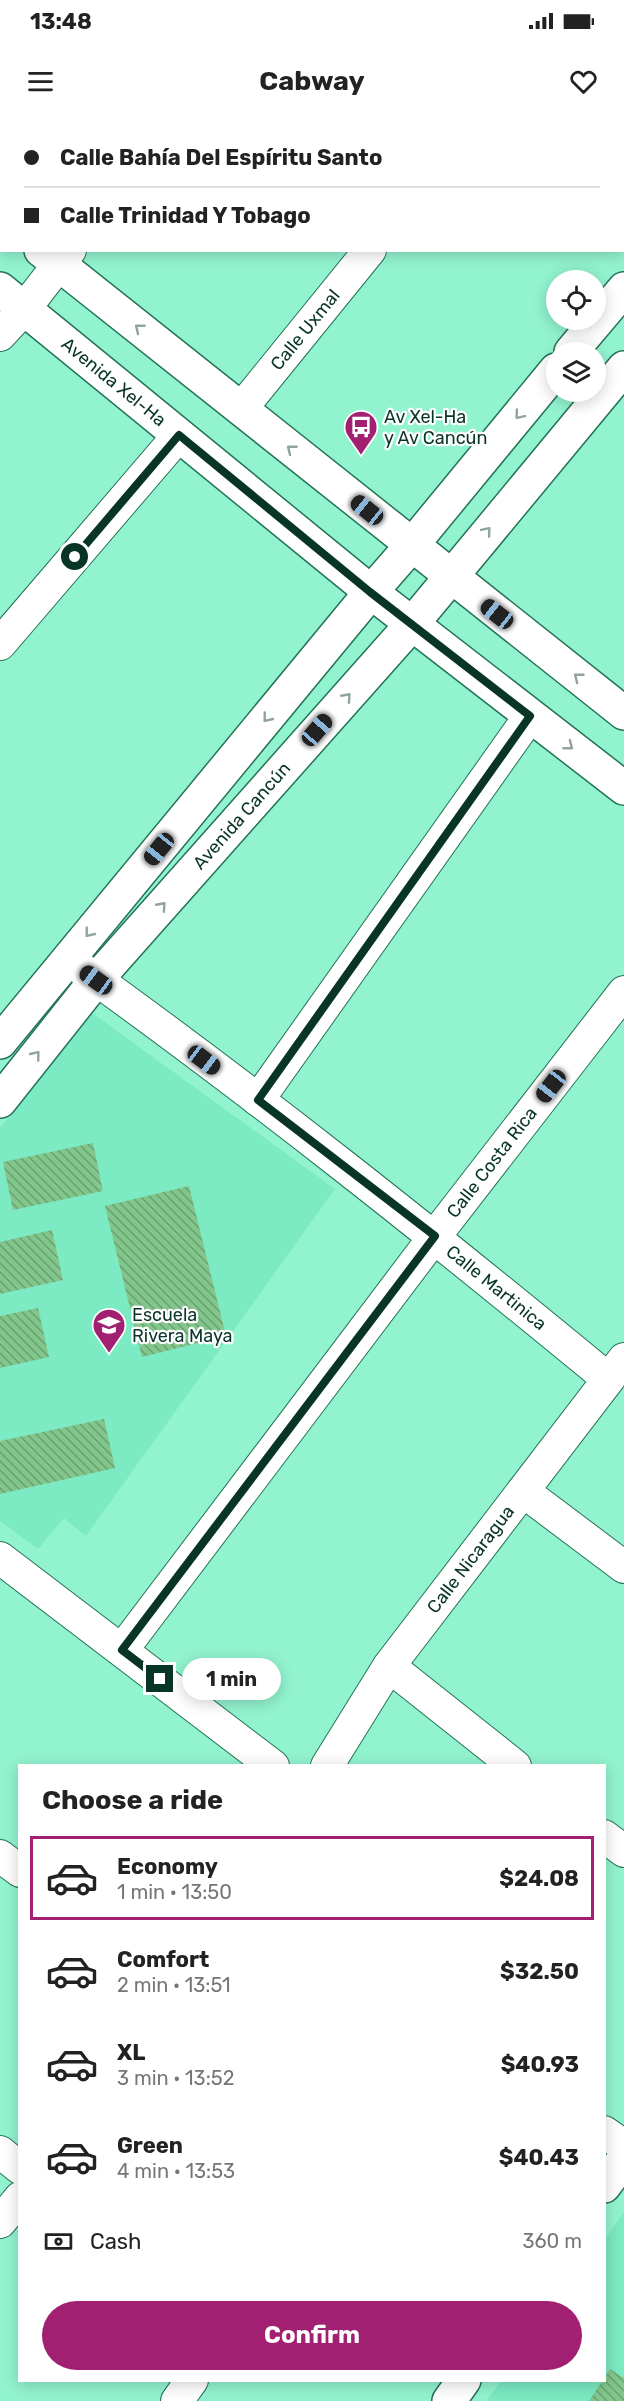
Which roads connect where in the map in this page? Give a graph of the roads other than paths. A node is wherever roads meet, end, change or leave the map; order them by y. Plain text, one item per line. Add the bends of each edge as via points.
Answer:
1 (368, 252) edge
2 (57, 255) edge
3 (624, 288) edge
4 (12, 298) edge
5 (0, 335) edge
6 (579, 342) edge
7 (624, 368) edge
8 (546, 382) edge
9 (241, 409) junction
10 (179, 435) junction
11 (412, 545) junction
12 (450, 576) junction
13 (370, 592) junction
14 (412, 624) junction
15 (0, 644) edge
16 (622, 707) edge
17 (530, 716) junction
18 (624, 788) edge
19 (68, 959) junction
20 (96, 980) junction
21 (624, 992) edge
22 (0, 1042) edge
23 (258, 1100) junction
24 (0, 1101) edge
25 (435, 1236) junction
26 (616, 1369) edge
27 (523, 1491) junction
28 (0, 1558) edge
29 (624, 1567) edge
30 (122, 1650) junction
31 (389, 1666) junction
32 (270, 1764) edge
33 (328, 1764) edge
34 (512, 1764) edge
35 (606, 1838) edge
36 (624, 1851) edge
37 (0, 1856) edge
38 (18, 1870) edge
39 (606, 2133) edge
40 (624, 2146) edge
41 (0, 2152) edge
42 (624, 2158) edge
43 (18, 2166) edge
44 (606, 2183) edge
45 (18, 2200) edge
46 (0, 2222) edge
47 (191, 2382) edge
48 (463, 2382) edge
49 (177, 2401) edge
50 (449, 2401) edge

1 - 9 street, Calle Uxmal
2 - 4 street
9 -> 2 street
3 - 6 street
4 - 5 street
4 - 10 street, Avenida Xel-Ha
12 -> 7 street, Avenida Cancún
8 -> 11 street
11 -> 9 street
10 - 13 street, Avenida Xel-Ha
10 - 15 street
11 - 12 street
11 - 13 street
12 - 14 street, Avenida Cancún
16 -> 12 street
13 - 14 street, Avenida Xel-Ha
13 -> 19 street
14 - 17 street, Avenida Xel-Ha
20 -> 14 street, Avenida Cancún
17 -> 18 street, Avenida Xel-Ha
17 - 23 street
19 - 20 street, Calle Martinica
19 - 22 street
20 - 23 street, Calle Martinica
24 -> 20 street, Avenida Cancún
21 - 25 street, Calle Costa Rica
23 - 25 street, Calle Martinica
25 - 26 street, Calle Martinica
25 - 30 street, Calle Costa Rica
26 - 27 street, Calle Nicaragua
27 - 29 street
27 - 31 street, Calle Nicaragua
28 - 30 street
30 - 32 street
31 - 33 street, Calle Nicaragua
31 - 34 street
35 - 36 street
37 - 38 street
39 - 40 street
41 - 43 street
42 - 44 street
45 - 46 street
47 - 49 street
48 - 50 street

